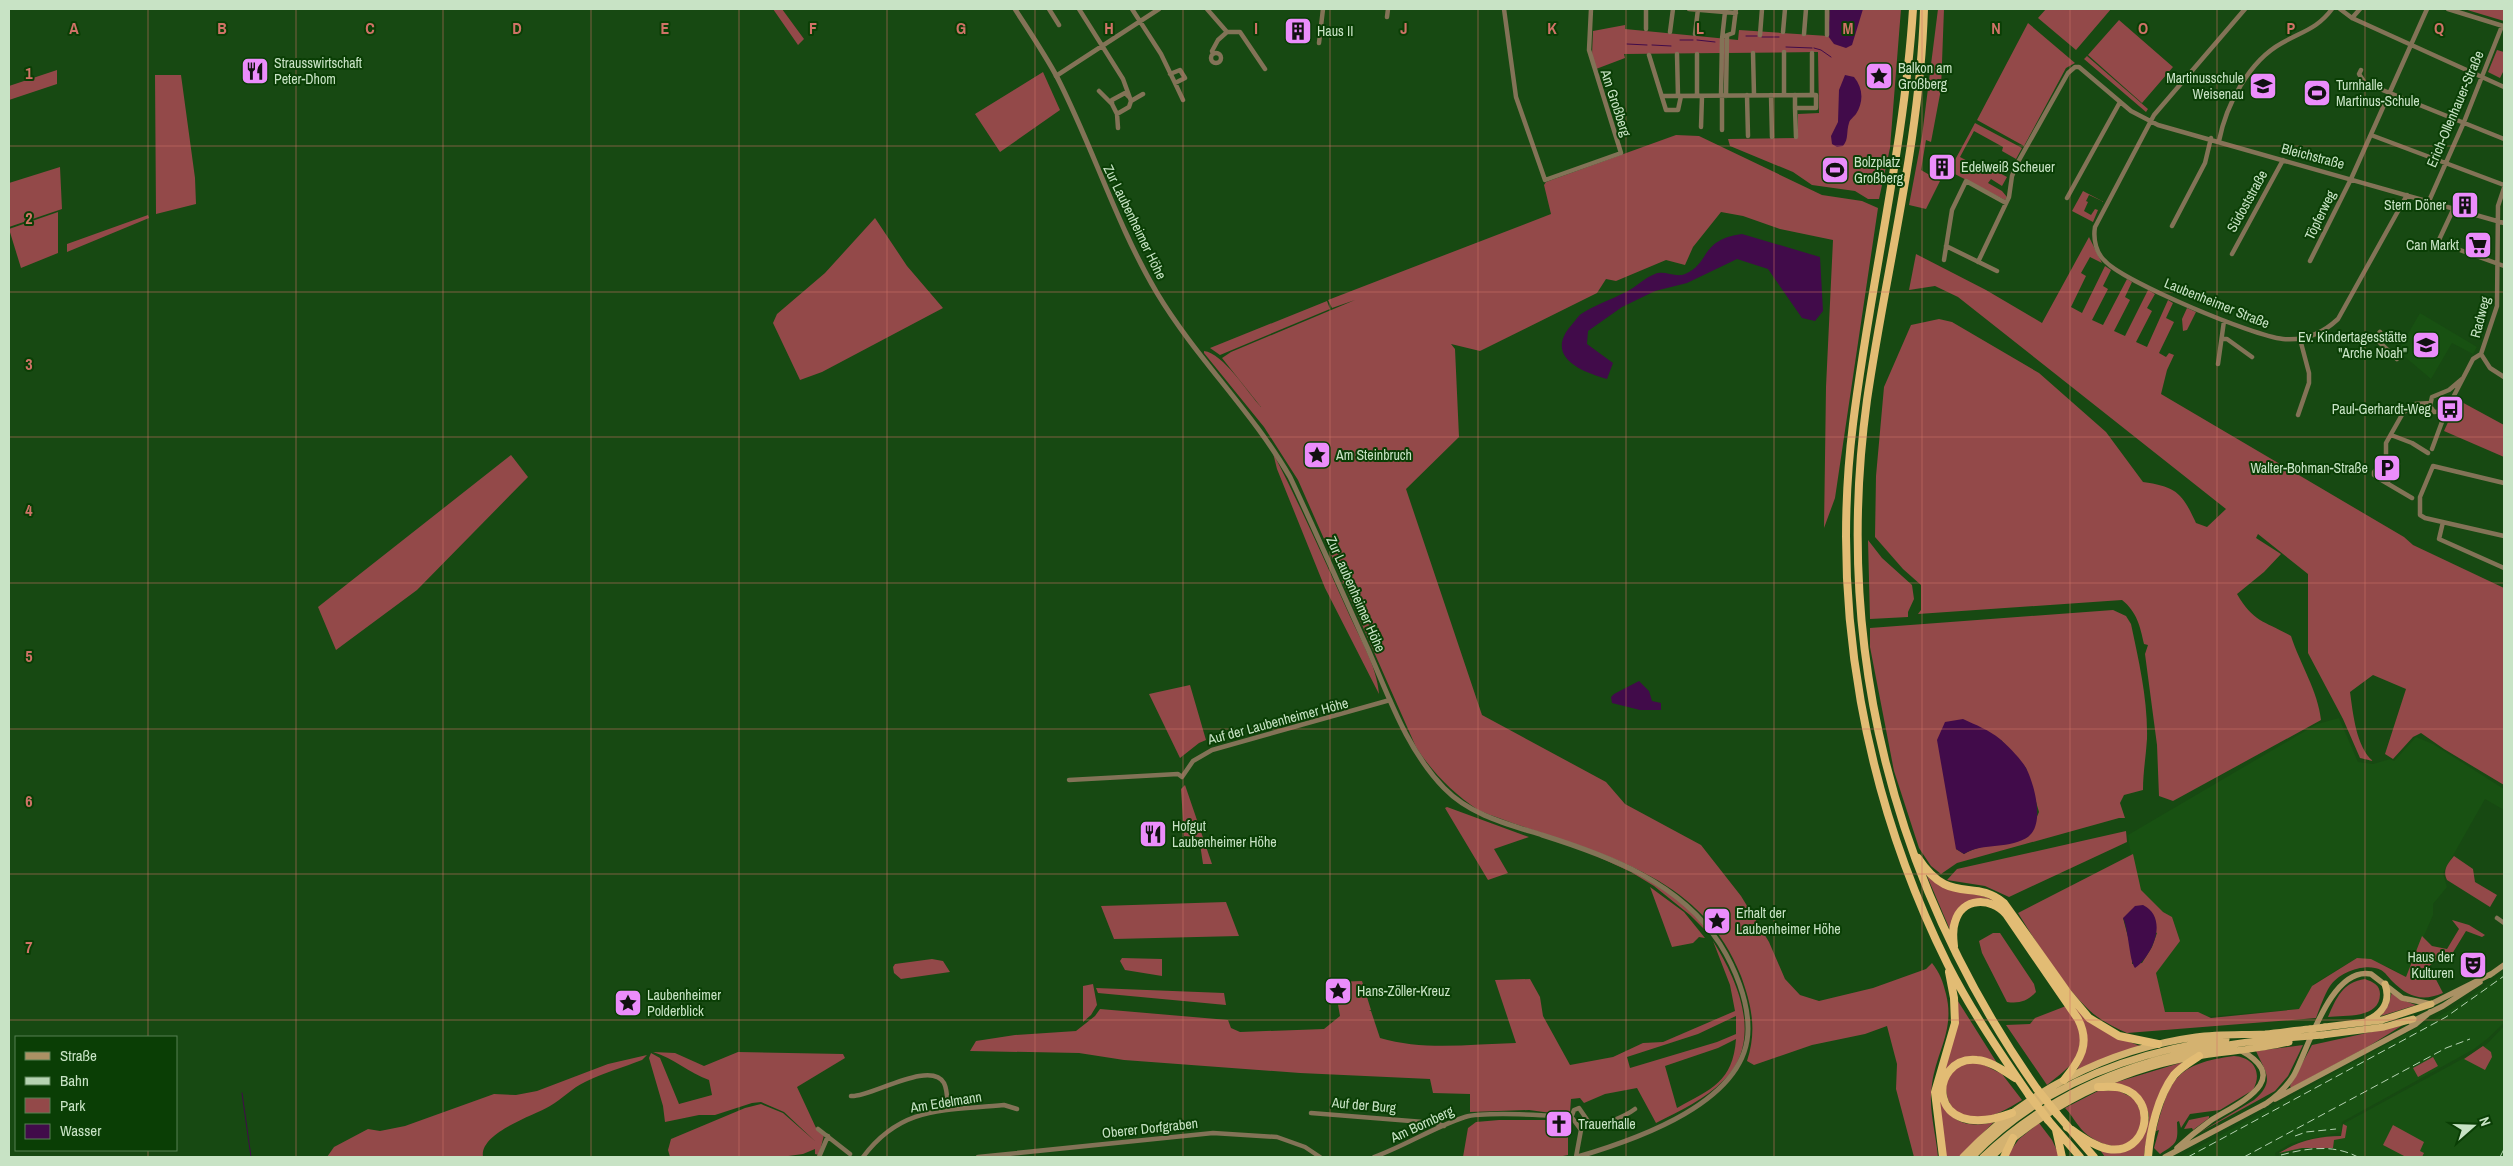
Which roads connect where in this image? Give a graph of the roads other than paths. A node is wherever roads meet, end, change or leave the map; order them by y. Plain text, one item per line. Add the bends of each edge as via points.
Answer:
1 (1015, 9) edge
2 (1051, 9) edge
3 (1079, 9) edge
4 (1132, 9) edge
5 (1159, 9) edge
6 (1207, 9) edge
7 (1323, 9) edge
8 (1388, 9) edge
9 (1504, 9) edge
10 (1591, 9) edge
11 (1646, 9) edge
12 (1673, 9) edge
13 (1689, 9) edge
14 (1700, 9) edge
15 (1762, 9) edge
16 (1785, 9) edge
17 (1806, 9) edge
18 (1826, 9) edge
19 (1913, 9) edge
20 (1924, 9) edge
21 (2245, 9) edge
22 (2332, 9) edge
23 (2340, 9) edge
24 (2360, 9) edge
25 (2426, 9) edge
26 (2448, 9) edge
27 (1732, 11) edge
28 (1387, 17) dead end
29 (2352, 18) junction
30 (1140, 21) junction
31 (1059, 25) dead end
32 (2503, 26) edge
33 (1646, 30) dead end
34 (1227, 32) junction
35 (1670, 32) dead end
36 (1783, 32) dead end
37 (1696, 34) dead end
38 (1804, 34) dead end
39 (1760, 35) dead end
40 (1827, 35) dead end
41 (1725, 36) junction
42 (1319, 43) dead end
43 (1101, 45) junction
44 (2410, 46) junction
45 (1753, 52) dead end
46 (1784, 52) dead end
47 (1812, 53) dead end
48 (1213, 54) dead end
49 (1678, 54) dead end
50 (1697, 54) dead end
51 (1649, 55) dead end
52 (1265, 69) dead end
53 (2361, 70) dead end
54 (1170, 74) junction
55 (1056, 76) junction
56 (2482, 77) junction
57 (1174, 82) junction
58 (1167, 83) dead end
59 (2504, 88) edge
60 (1099, 91) dead end
61 (2390, 92) junction
62 (1143, 94) dead end
63 (1754, 95) junction
64 (1771, 95) junction
65 (1784, 95) junction
66 (1795, 95) junction
67 (1812, 95) junction
68 (1662, 96) junction
69 (1679, 96) junction
70 (1699, 96) junction
71 (1723, 96) junction
72 (1747, 96) junction
73 (1131, 99) junction
74 (1183, 100) dead end
75 (2120, 102) junction
76 (1112, 104) junction
77 (1795, 108) junction
78 (1118, 114) junction
79 (2150, 121) junction
80 (2464, 122) junction
81 (1701, 127) dead end
82 (1118, 128) dead end
83 (1722, 130) dead end
84 (2371, 135) junction
85 (1748, 136) dead end
86 (1772, 137) dead end
87 (1796, 137) dead end
88 (2211, 138) junction
89 (2504, 139) edge
90 (2219, 141) junction
91 (2283, 160) junction
92 (2446, 162) junction
93 (2351, 179) junction
94 (2504, 186) edge
95 (2406, 195) junction
96 (2067, 198) dead end
97 (2429, 201) junction
98 (2006, 203) junction
99 (2453, 210) junction
100 (2497, 222) junction
101 (2504, 223) edge
102 (2172, 226) dead end
103 (1946, 246) junction
104 (2232, 254) dead end
105 (1944, 260) dead end
106 (2310, 261) dead end
107 (1978, 262) junction
108 (2498, 265) junction
109 (2504, 266) edge
110 (1997, 271) dead end
111 (2224, 321) junction
112 (2380, 332) dead end
113 (2222, 339) junction
114 (2300, 339) junction
115 (2481, 354) junction
116 (2252, 357) dead end
117 (2397, 359) dead end
118 (2218, 364) dead end
119 (2504, 377) edge
120 (2462, 379) junction
121 (2430, 403) junction
122 (2446, 412) junction
123 (2298, 415) dead end
124 (2391, 435) junction
125 (2432, 449) dead end
126 (2428, 453) dead end
127 (2386, 456) junction
128 (2504, 482) edge
129 (2386, 483) junction
130 (2412, 498) dead end
131 (2443, 522) junction
132 (2504, 536) edge
133 (2504, 568) edge
134 (1390, 700) junction
135 (1069, 780) dead end
136 (1910, 846) junction
137 (2496, 918) dead end
138 (2504, 923) edge
139 (1955, 952) junction
140 (1947, 962) junction
141 (2504, 965) edge
142 (2385, 984) junction
143 (2430, 1008) junction
144 (2413, 1019) junction
145 (2361, 1023) junction
146 (2400, 1032) junction
147 (2258, 1034) junction
148 (2309, 1035) junction
149 (2158, 1044) junction
150 (2240, 1050) junction
151 (2199, 1056) junction
152 (2064, 1080) junction
153 (2020, 1081) junction
154 (2098, 1087) junction
155 (851, 1096) dead end
156 (2264, 1105) junction
157 (1017, 1108) dead end
158 (1635, 1109) dead end
159 (948, 1110) junction
160 (1311, 1113) dead end
161 (2012, 1113) junction
162 (1570, 1118) junction
163 (1444, 1126) junction
164 (2067, 1127) junction
165 (2055, 1128) junction
166 (818, 1129) dead end
167 (828, 1136) junction
168 (2013, 1138) junction
169 (850, 1154) dead end
170 (2171, 1154) junction
171 (819, 1157) edge
172 (863, 1157) edge
173 (978, 1157) edge
174 (1320, 1157) edge
175 (1374, 1157) edge
176 (1576, 1157) edge
177 (1943, 1157) edge
178 (1963, 1157) edge
179 (1972, 1157) edge
180 (1983, 1157) edge
181 (1991, 1157) edge
182 (2004, 1157) edge
183 (2062, 1157) edge
184 (2080, 1157) edge
185 (2094, 1157) edge
186 (2148, 1157) edge
187 (2165, 1157) edge

1 - 55 street, Zur Laubenheimer Höhe
2 - 31 street
3 - 43 street
4 - 30 street
5 - 30 street
6 - 34 street
7 - 42 street
8 - 28 street
9 - 10 street, Am Großberg via 1516,97 1545,180 1621,154 1589,50
11 - 33 street
12 - 35 street
13 - 14 street
14 - 27 street
14 - 37 street
15 - 39 street
16 - 36 street
17 - 38 street
18 - 40 street
19 - 140 highway via 1903,124 1853,426 1846,514 1849,620 1862,711 1877,776 1901,853
20 - 136 highway via 1914,120 1874,352 1863,440 1857,559 1864,659 1880,746
21 - 79 street, Laubenheimer Straße
22 - 90 street via 2314,28 2276,46 2254,68 2236,92
23 - 29 street
24 - 29 street
25 - 44 street, Töpferweg
26 - 32 street
27 - 41 street
27 - 41 street via 1733,33
29 - 44 street
30 - 43 street
30 - 54 street
32 - 56 street, Erich-Ollenhauer-Straße
34 - 48 street via 1214,44
34 - 52 street via 1240,32
41 - 71 street
43 - 55 street
43 - 73 street via 1123,79
44 - 56 street
44 - 61 street, Töpferweg
45 - 63 street
46 - 65 street
47 - 67 street
49 - 69 street
50 - 70 street
51 - 68 street
53 - 61 street via 2365,83
54 - 57 street
54 - 57 street via 1180,70 1184,78
55 - 134 street, Zur Laubenheimer Höhe via 1132,249 1157,294 1271,444 1290,477
56 - 59 street
56 - 80 street, Erich-Ollenhauer-Straße
57 - 58 street
57 - 74 street
60 - 76 street
61 - 80 street
61 - 84 street, Töpferweg
62 - 73 street
63 - 64 street
63 - 72 street
64 - 65 street
64 - 86 street
65 - 66 street
66 - 67 street
66 - 77 street
67 - 77 street via 1816,95 1816,108
68 - 69 street
68 - 69 street via 1666,110 1678,110
69 - 70 street
70 - 71 street
70 - 81 street
71 - 72 street
71 - 83 street
72 - 85 street
73 - 76 street via 1125,93 1112,100
73 - 78 street via 1130,107
75 - 79 street, Bleichstraße
75 - 96 street
75 - 98 street, Bleichstraße via 2079,67 2071,69 2018,162
76 - 78 street
77 - 87 street
78 - 82 street
79 - 88 street, Bleichstraße
79 - 111 street, Laubenheimer Straße via 2096,225 2097,248 2107,264 2133,279
80 - 89 street
80 - 92 street, Erich-Ollenhauer-Straße
84 - 92 street
84 - 93 street, Töpferweg
88 - 90 street, Bleichstraße
88 - 102 street via 2205,163
90 - 91 street, Bleichstraße
91 - 93 street, Bleichstraße
91 - 104 street, Südoststraße
92 - 94 street
92 - 97 street, Erich-Ollenhauer-Straße
93 - 95 street, Bleichstraße
93 - 106 street, Töpferweg
94 - 100 street, Radweg
95 - 97 street, Bleichstraße
95 - 114 street, Laubenheimer Straße via 2338,319 2319,333
97 - 99 street, Bleichstraße
98 - 103 street via 1966,181 1952,210
98 - 107 street
99 - 100 street, Bleichstraße
99 - 108 street via 2438,242
100 - 101 street, Bleichstraße
100 - 108 street, Radweg
103 - 105 street
103 - 107 street
107 - 110 street
108 - 109 street
108 - 115 street, Radweg via 2497,306
111 - 113 street
111 - 114 street, Laubenheimer Straße via 2273,338
112 - 117 street via 2375,338
113 - 116 street via 2227,339
113 - 118 street
114 - 123 street via 2309,383
115 - 119 street, Radweg via 2490,368
115 - 120 street via 2473,359
120 - 121 street via 2432,398
120 - 122 street
121 - 122 street via 2434,412
121 - 124 street via 2409,406
122 - 125 street
124 - 126 street
124 - 127 street via 2386,443
127 - 129 street via 2374,475
127 - 129 street via 2398,464
128 - 131 street via 2433,466 2420,497 2420,515
129 - 130 street
131 - 132 street
131 - 133 street via 2439,538
134 - 135 street, Auf der Laubenheimer Höhe via 1212,750 1193,761 1182,777 1178,774
134 - 176 street, Zur Laubenheimer Höhe via 1418,756 1455,798 1491,818 1610,859 1671,892 1708,926 1733,969 1748,1029 1745,1050 1732,1077 1711,1096 1649,1132
136 - 139 highway
136 - 149 highway via 1940,884 1989,895 2004,903 2074,1002 2094,1022 2124,1038
137 - 138 street
139 - 152 highway via 1953,927 1963,909 1984,901 1998,906 2006,914 2084,1031 2082,1055
139 - 164 highway, bridge via 2001,1034
140 - 153 highway via 1989,1036
140 - 177 highway via 1955,1023 1937,1080 1935,1098
141 - 143 main road
142 - 143 main road via 2408,1000
142 - 145 highway via 2387,996 2384,1007
142 - 156 main road via 2367,973 2342,982 2328,1003 2293,1076 2279,1094
143 - 144 main road
143 - 145 highway
143 - 146 main road via 2420,1021
144 - 146 main road
144 - 148 highway, bridge via 2384,1027
145 - 148 highway, bridge via 2325,1027
146 - 156 main road
147 - 148 highway
147 - 149 highway via 2212,1036
147 - 179 highway via 2161,1050 2093,1073 2024,1112
148 - 150 highway
148 - 180 highway via 2193,1051 2126,1069 2061,1099 2014,1130
149 - 152 highway via 2101,1062
150 - 151 highway
150 - 170 main road via 2260,1067 2259,1089 2197,1131
151 - 154 highway via 2146,1068
151 - 186 highway via 2178,1071 2165,1090
152 - 161 highway
153 - 161 highway via 1993,1065 1974,1060 1957,1064 1944,1081 1946,1104 1961,1118 1982,1121
153 - 165 highway, bridge
154 - 164 highway via 2121,1088 2138,1098 2146,1117 2140,1136 2129,1146 2114,1149 2098,1146
154 - 168 highway via 2063,1104
155 - 159 street via 931,1076 944,1082
156 - 170 main road
157 - 159 street, Am Edelmann via 1004,1105
158 - 162 street, Am Bornberg via 1596,1126 1590,1124 1579,1108
159 - 172 street, Am Edelmann via 900,1122 878,1138
160 - 163 street, Auf der Burg
161 - 178 highway
162 - 163 street, Am Bornberg via 1480,1114
162 - 176 street via 1578,1123 1581,1130
163 - 175 street, Am Bornberg
164 - 185 highway
165 - 183 highway
165 - 184 highway
166 - 167 street
167 - 169 street
167 - 171 street
168 - 181 highway
168 - 182 highway
170 - 187 main road
173 - 174 street, Oberer Dorfgraben via 1213,1133 1277,1137 1305,1147

